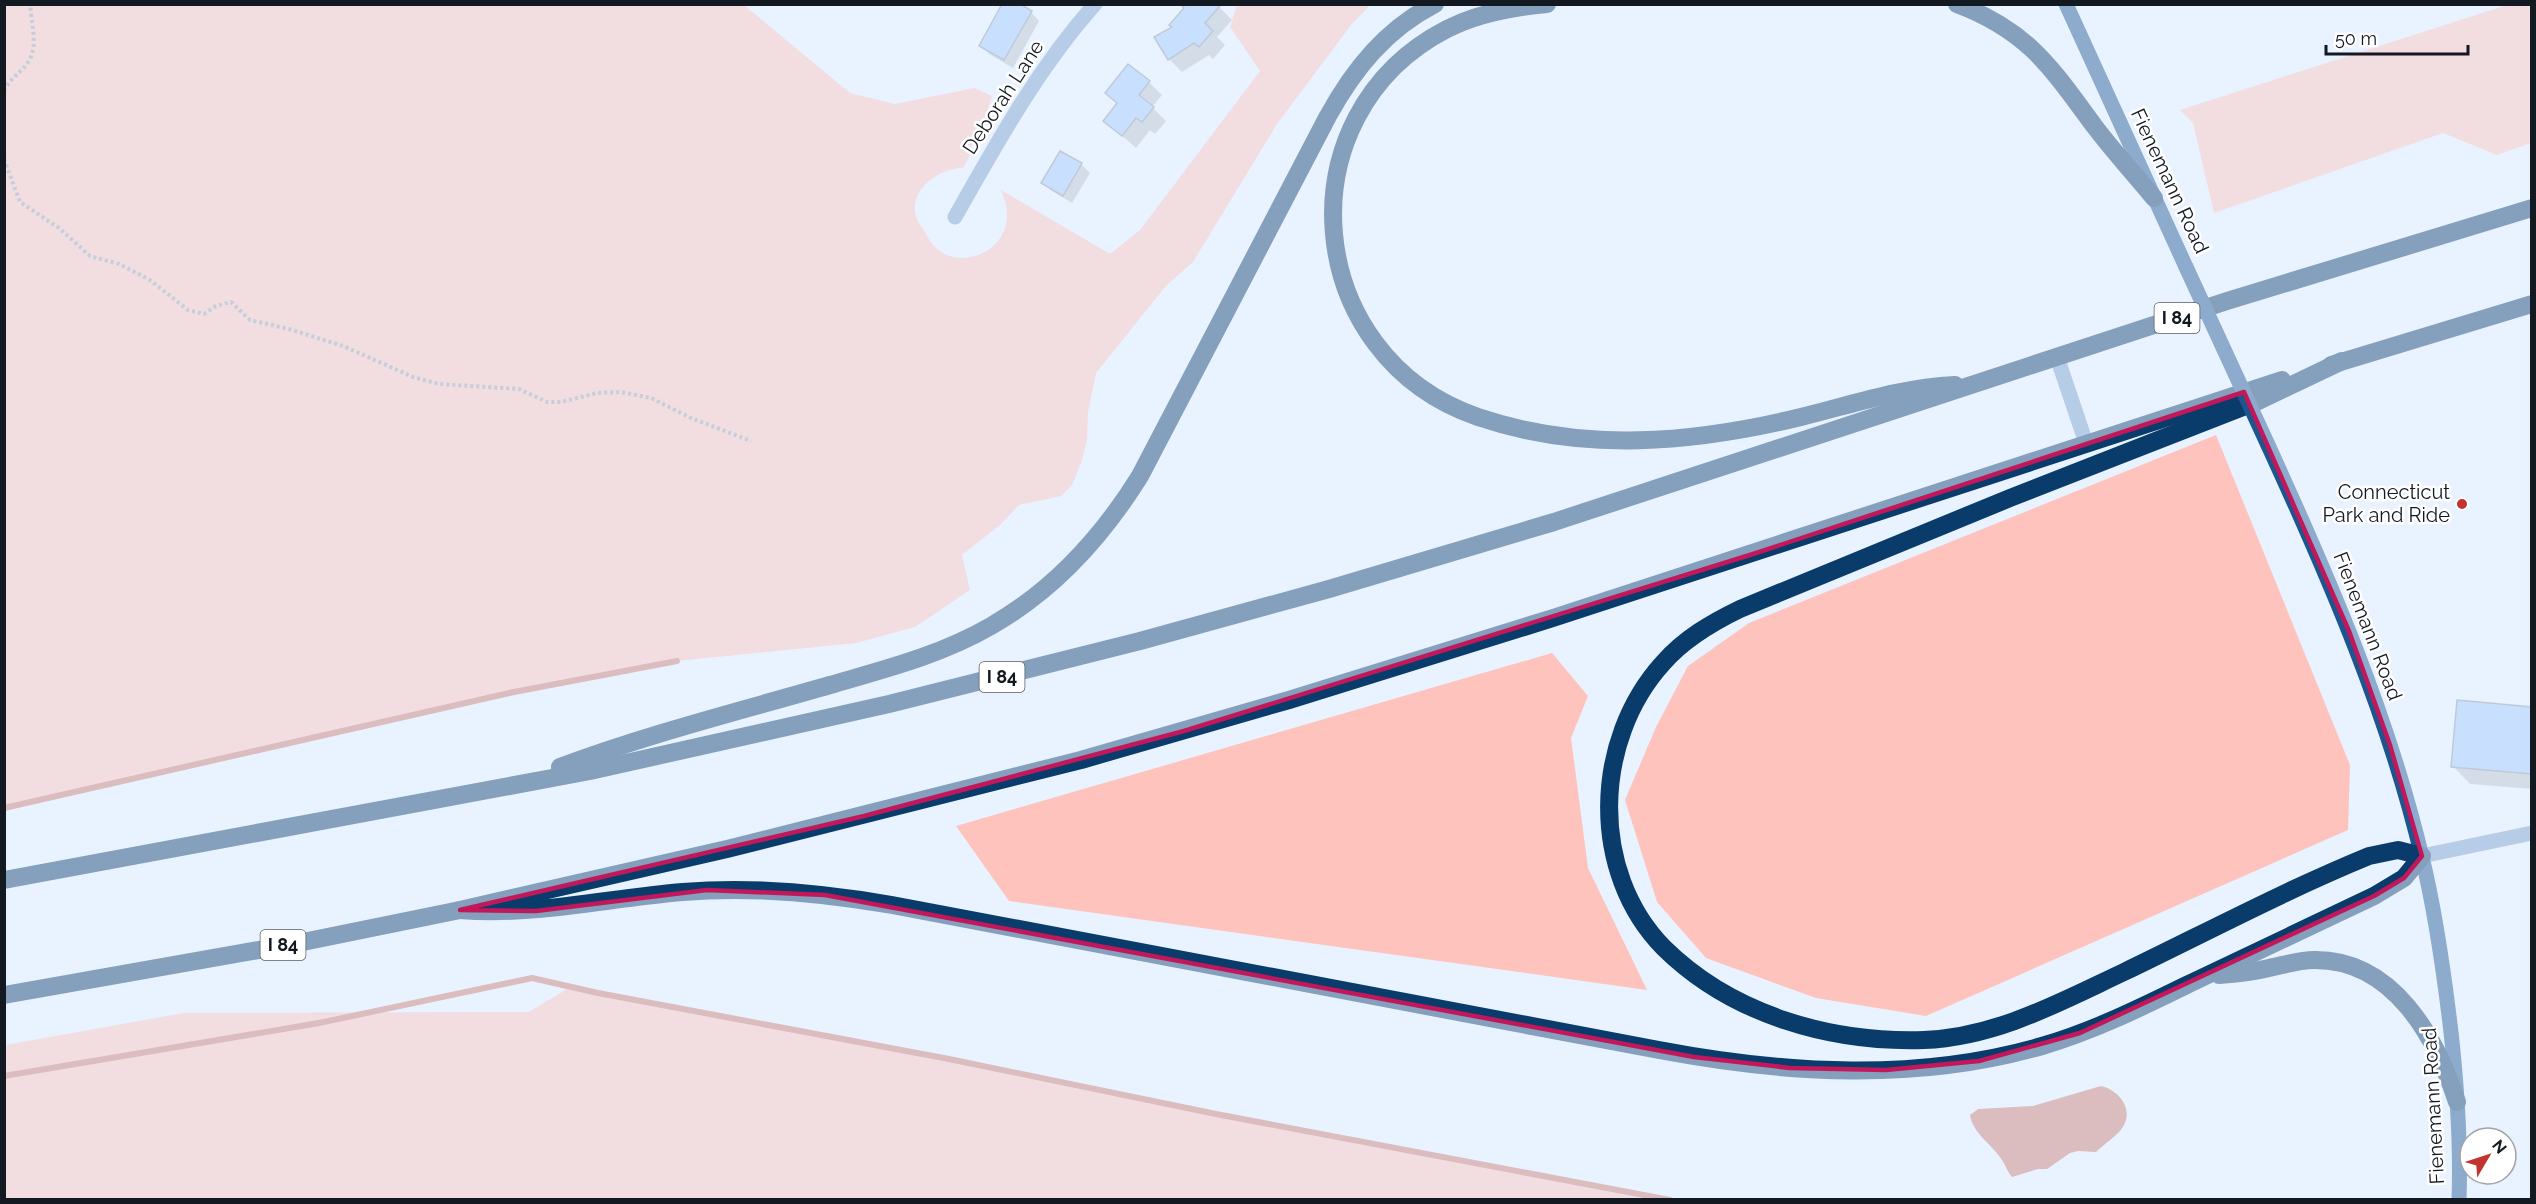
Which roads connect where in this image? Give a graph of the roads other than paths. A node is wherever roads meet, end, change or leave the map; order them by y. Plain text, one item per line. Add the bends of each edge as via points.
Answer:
1 (1435, 4) edge
2 (1547, 4) edge
3 (1957, 4) edge
4 (2066, 4) edge
5 (1092, 5) edge
6 (2154, 198) junction
7 (2532, 208) edge
8 (954, 217) dead end
9 (2532, 304) edge
10 (2057, 357) junction
11 (2342, 361) junction
12 (1978, 384) junction
13 (2086, 443) junction
14 (519, 785) junction
15 (2532, 833) edge
16 (2422, 856) junction
17 (4, 880) edge
18 (460, 910) junction
19 (2208, 975) junction
20 (4, 995) edge
21 (2457, 1102) junction
22 (2459, 1200) edge

1 - 14 highway via 1386,38 1344,88 1140,476 1107,525 1051,584 991,626 934,653 625,745
2 - 12 highway via 1480,15 1431,38 1371,94 1345,145 1333,202 1337,262 1365,329 1403,375 1447,405 1500,424 1574,438 1639,442 1773,424 1905,390
3 - 6 highway via 2007,29 2044,59
4 - 6 main road, Fienemann Road
5 - 8 street, Deborah Lane via 1015,112
6 - 16 main road, Fienemann Road, bridge via 2322,566 2390,745
7 - 10 highway, I 84
9 - 11 highway, I 84
10 - 12 highway, I 84
10 - 13 street
11 - 13 highway, I 84
11 - 16 highway via 2258,401 1977,511 1757,602 1704,628 1665,660 1630,711 1611,775 1608,804 1612,842 1628,893 1650,930 1675,958 1710,983 1756,1009 1797,1025 1862,1037 1921,1040 1975,1033 2038,1012 2369,856 2398,850
12 - 14 highway, I 84 via 1554,522 1226,618 900,701
13 - 18 highway, I 84 via 1576,611 1184,731 853,819
14 - 17 highway, I 84
15 - 16 street
16 - 19 highway via 2396,884
16 - 21 main road, Fienemann Road via 2441,953
18 - 19 highway via 536,911 707,890 825,895 892,904 1694,1057 1816,1070 1937,1067 2003,1056 2080,1033
18 - 20 highway, I 84
19 - 21 highway via 2314,960 2340,962 2364,970 2391,990 2419,1021 2440,1058
21 - 22 main road, Fienemann Road

